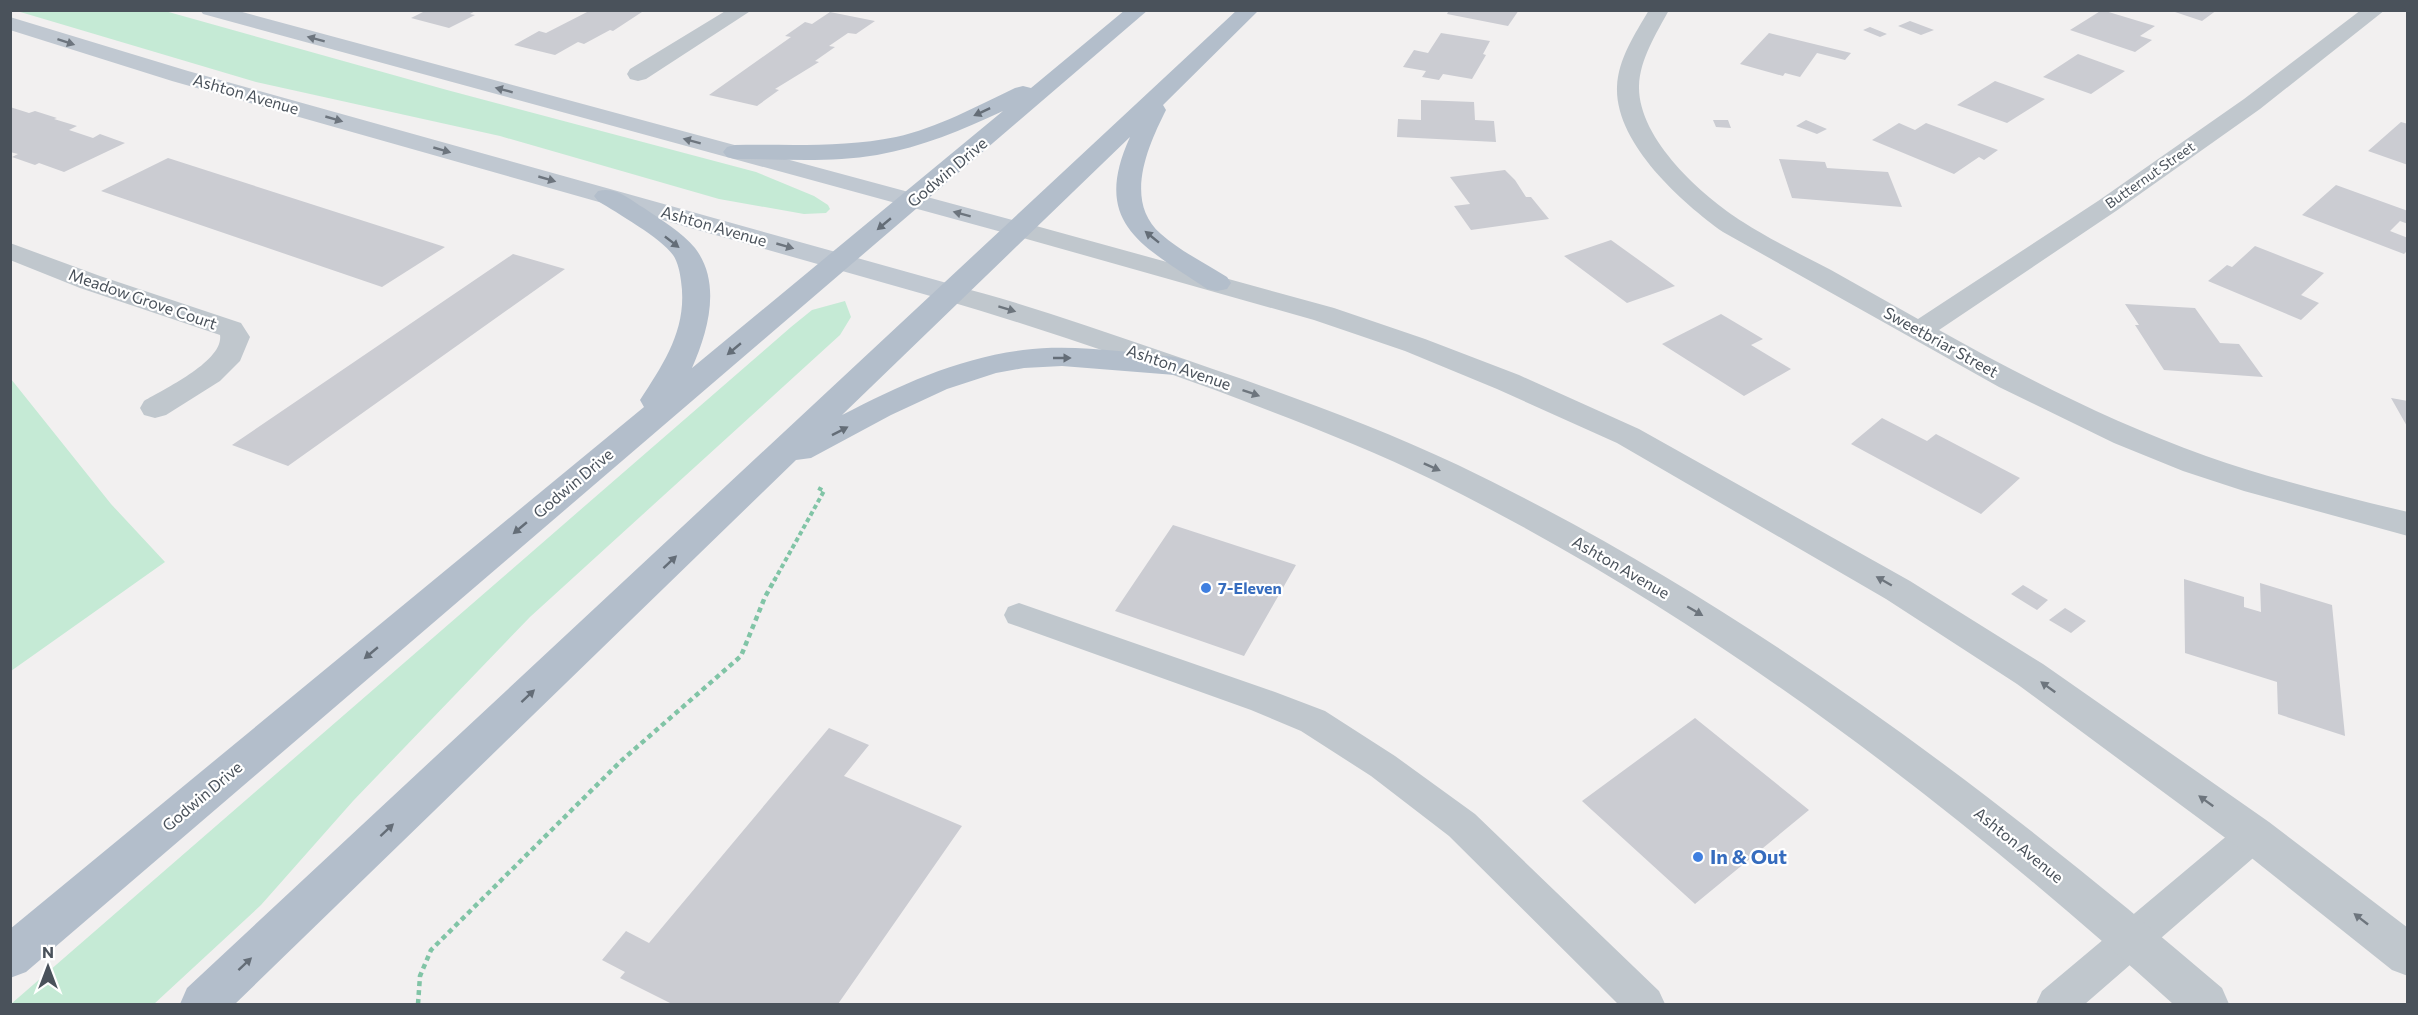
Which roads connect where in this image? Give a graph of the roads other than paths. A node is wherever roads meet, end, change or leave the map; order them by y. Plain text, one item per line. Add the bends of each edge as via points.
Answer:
1 (210, 10) edge
2 (742, 10) edge
3 (1137, 10) edge
4 (1249, 10) edge
5 (1659, 10) edge
6 (2375, 10) edge
7 (10, 23) edge
8 (1072, 67) junction
9 (638, 74) dead end
10 (1165, 90) junction
11 (735, 152) junction
12 (608, 196) junction
13 (913, 201) junction
14 (1018, 229) junction
15 (10, 251) edge
16 (840, 261) junction
17 (1217, 283) junction
18 (951, 293) junction
19 (1919, 331) junction
20 (1175, 366) junction
21 (155, 408) dead end
22 (618, 445) junction
23 (769, 467) junction
24 (2408, 524) edge
25 (1019, 615) dead end
26 (2254, 835) junction
27 (2133, 938) junction
28 (2408, 955) edge
29 (10, 957) edge
30 (203, 1005) edge
31 (1645, 1005) edge
32 (2056, 1005) edge
33 (2206, 1005) edge

11 -> 1 main road
2 - 9 street
3 - 8 main road, Godwin Drive
4 - 10 main road
5 - 19 street, Sweetbriar Street via 1631,63 1626,88 1632,115 1655,154 1686,189 1728,224
6 - 19 street, Butternut Street via 2252,104
7 -> 12 main road, Ashton Avenue via 136,63
8 -> 11 main road via 968,118 898,144 866,150
8 - 13 main road, Godwin Drive
10 - 14 main road
17 -> 10 main road via 1145,232 1131,210 1128,185 1137,144
11 - 13 main road
12 -> 16 main road, Ashton Avenue
12 -> 22 main road via 685,252 697,289 695,320 680,362 665,389
14 -> 13 main road
13 -> 16 main road, Godwin Drive
14 - 17 street
14 - 18 main road
15 - 21 street, Meadow Grove Court via 231,329 236,337 230,355 210,374
16 - 18 main road, Ashton Avenue
16 -> 22 main road, Godwin Drive
26 -> 17 street via 2030,674 1898,590 1649,447 1508,382 1415,345
18 -> 20 street, Ashton Avenue
18 - 23 main road
19 - 24 street, Sweetbriar Street via 2065,408 2162,451 2225,474
23 -> 20 main road via 909,395 978,368 1022,359 1063,357
20 -> 27 street, Ashton Avenue via 1316,415 1446,473 1570,538 1710,620 1887,741
22 -> 29 main road, Godwin Drive
30 -> 23 main road
25 - 31 lane via 1263,701 1313,722 1383,765 1462,825
26 - 27 lane
28 -> 26 street
27 - 32 lane
27 - 33 street, Ashton Avenue

